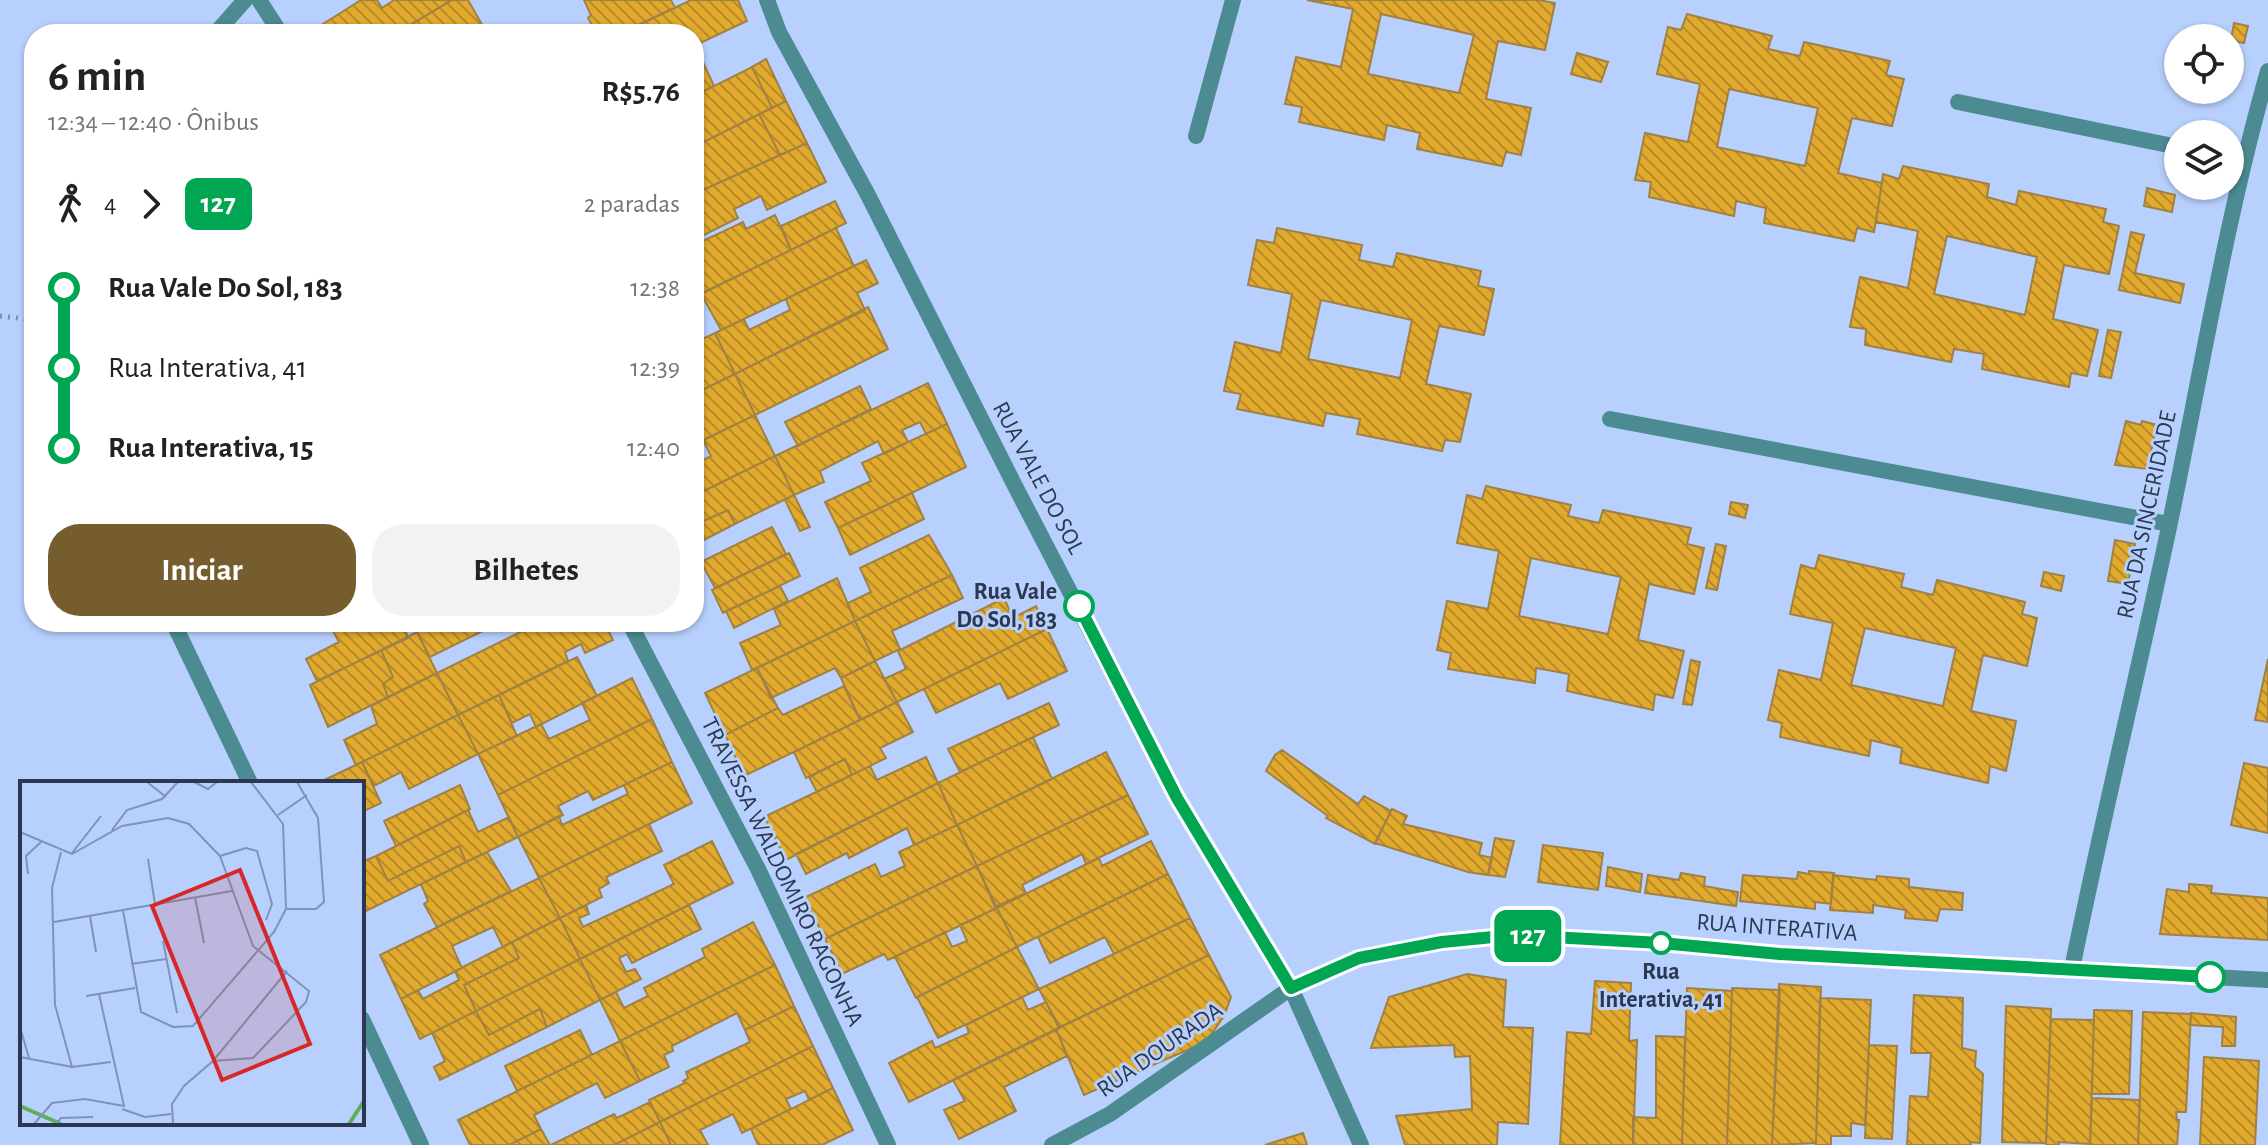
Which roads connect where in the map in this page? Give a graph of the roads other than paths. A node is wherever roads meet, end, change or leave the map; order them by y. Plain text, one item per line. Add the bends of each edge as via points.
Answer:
1 (245, 0) edge
2 (259, 0) edge
3 (767, 0) edge
4 (1233, 0) edge
5 (224, 24) edge
6 (275, 24) edge
7 (2268, 71) edge
8 (1958, 102) dead end
9 (1196, 136) dead end
10 (2244, 138) edge
11 (2164, 144) edge
12 (2229, 200) edge
13 (1610, 419) dead end
14 (2169, 524) junction
15 (178, 632) edge
16 (634, 632) edge
17 (249, 781) edge
18 (2072, 969) junction
19 (2268, 980) edge
20 (1291, 988) junction
21 (364, 1023) edge
22 (421, 1145) edge
23 (888, 1145) edge
24 (1052, 1145) edge
25 (1361, 1145) edge

1 - 5 street
2 - 6 street
3 - 20 street, RUA VALE DO SOL via 1177,798
4 - 9 street
7 - 10 street, RUA DA SINCERIDADE
8 - 11 street
12 - 14 street, RUA DA SINCERIDADE
13 - 14 street
14 - 18 street, RUA DA SINCERIDADE
15 - 17 street
16 - 23 street, TRAVESSA WALDOMIRO RAGONHA via 758,869
18 - 19 street, RUA INTERATIVA
18 - 20 street, RUA INTERATIVA via 1514,935 1359,958
20 - 24 street, RUA DOURADA via 1110,1114
20 - 25 street, RUA VALE DO SOL
21 - 22 street

